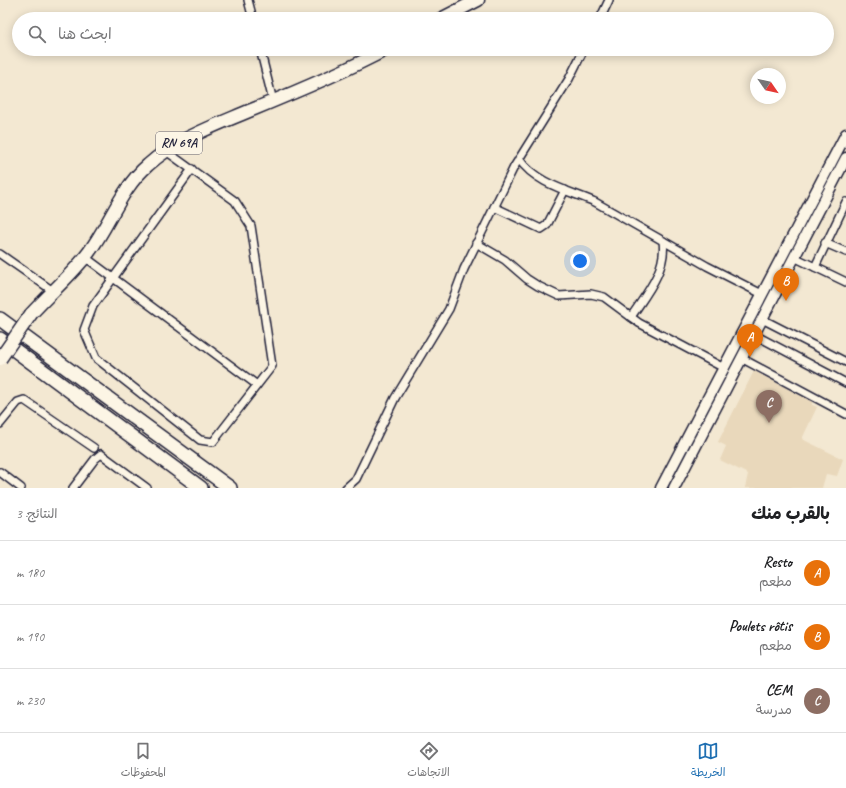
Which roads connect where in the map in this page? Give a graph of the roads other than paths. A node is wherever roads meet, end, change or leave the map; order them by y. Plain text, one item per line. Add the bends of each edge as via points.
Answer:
1 (248, 0) edge
2 (476, 0) edge
3 (609, 0) edge
4 (251, 12) edge
5 (454, 12) edge
6 (603, 12) edge
7 (262, 56) edge
8 (373, 56) edge
9 (580, 56) edge
10 (273, 101) junction
11 (846, 134) edge
12 (166, 151) junction
13 (846, 158) edge
14 (519, 159) junction
15 (192, 169) junction
16 (565, 190) junction
17 (846, 202) edge
18 (494, 208) junction
19 (663, 241) junction
20 (476, 243) junction
21 (825, 243) junction
22 (846, 252) edge
23 (0, 254) edge
24 (85, 257) junction
25 (794, 257) junction
26 (815, 267) junction
27 (114, 278) junction
28 (846, 282) edge
29 (53, 291) junction
30 (762, 294) junction
31 (631, 317) junction
32 (0, 319) edge
33 (762, 319) junction
34 (753, 334) junction
35 (0, 339) edge
36 (741, 358) junction
37 (0, 359) edge
38 (846, 362) edge
39 (724, 368) junction
40 (846, 383) edge
41 (257, 385) junction
42 (846, 414) edge
43 (0, 424) edge
44 (94, 448) dead end
45 (0, 472) edge
46 (11, 485) edge
47 (77, 487) edge
48 (21, 488) edge
49 (147, 488) edge
50 (201, 488) edge
51 (230, 488) edge
52 (346, 488) edge
53 (661, 488) edge
54 (674, 488) edge

1 - 4 street
2 - 5 main road
3 - 6 street
7 - 10 street
8 - 10 main road, RN 69A
9 - 14 street
10 - 12 main road, RN 69A via 189,136
11 - 30 main road
12 - 15 street
12 - 24 main road, RN 69A via 135,178
13 - 25 main road
14 - 16 street via 532,174
14 - 18 street
15 - 27 street
15 - 41 street via 236,202 251,226 272,366
16 - 18 street via 547,225 541,229
16 - 19 street via 595,202
17 - 21 street
18 - 20 street
19 - 30 street
19 - 31 street via 664,256 660,270
20 - 31 street via 505,260 532,283 563,296 591,294 604,297
20 - 52 street via 448,308 395,398 356,479
21 - 22 street
21 - 26 street
23 - 29 street
24 - 27 street
24 - 29 main road, RN 69A
25 - 26 street
25 - 33 main road
26 - 28 street
27 - 41 street
27 - 41 street via 94,306 84,330 96,358 200,440 213,442
29 - 37 main road, RN 69A, bridge via 31,314
30 - 39 main road
31 - 39 street
32 - 51 highway
33 - 34 main road
33 - 38 street
34 - 36 main road
34 - 40 street
35 - 50 highway
36 - 42 street
36 - 54 main road
39 - 53 main road
43 - 44 street via 18,402 24,400
45 - 46 street
46 - 48 street
47 - 49 street via 101,454

